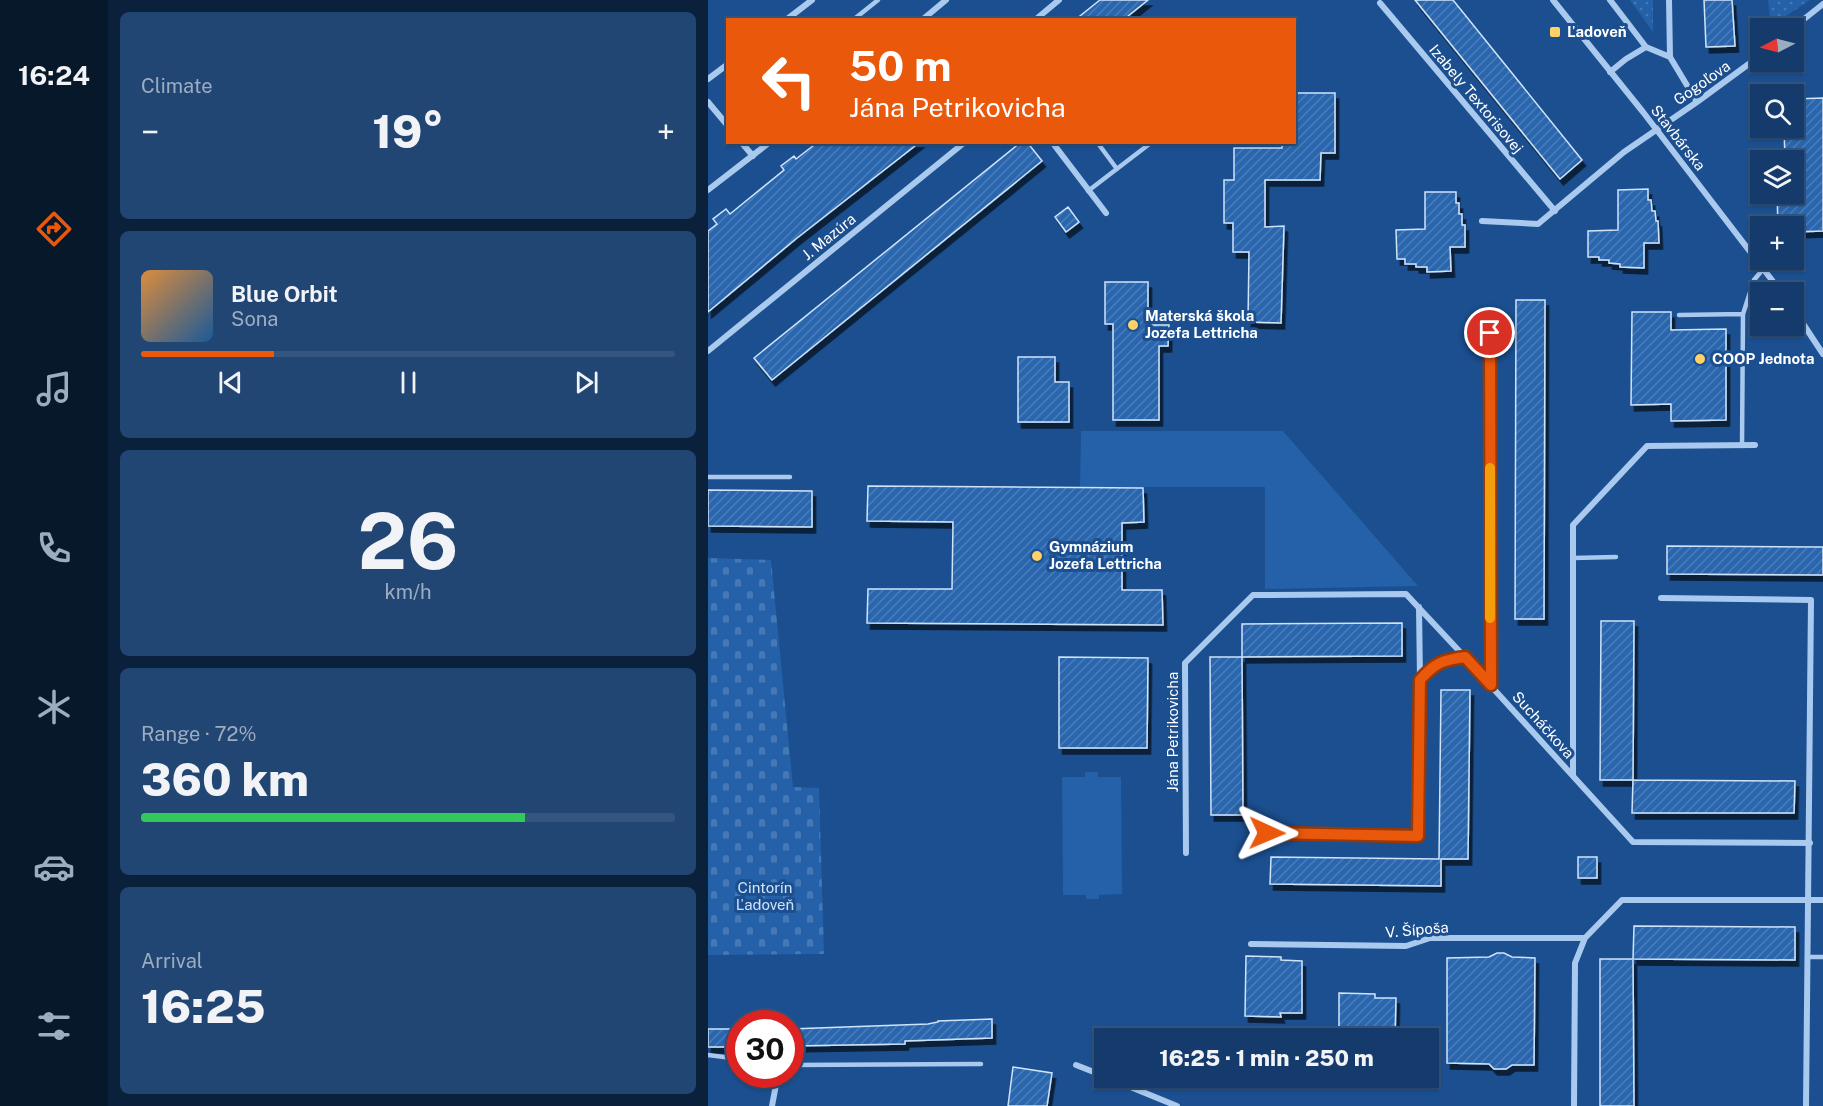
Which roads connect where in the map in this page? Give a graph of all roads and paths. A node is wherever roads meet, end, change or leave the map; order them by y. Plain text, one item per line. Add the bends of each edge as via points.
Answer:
1 (812, 0) edge
2 (878, 0) edge
3 (946, 0) edge
4 (1059, 0) edge
5 (1553, 0) edge
6 (1610, 0) edge
7 (1669, 0) edge
8 (937, 3) edge
9 (1380, 3) dead end
10 (1823, 4) edge
11 (789, 18) edge
12 (856, 18) edge
13 (924, 18) edge
14 (1037, 18) edge
15 (1804, 19) edge
16 (1646, 47) junction
17 (1670, 57) junction
18 (1750, 63) edge
19 (726, 66) edge
20 (1610, 72) junction
21 (708, 79) edge
22 (708, 102) edge
23 (1697, 102) junction
24 (726, 124) edge
25 (1656, 129) junction
26 (743, 144) edge
27 (768, 144) edge
28 (963, 144) edge
29 (1053, 144) edge
30 (1098, 144) edge
31 (1149, 144) edge
32 (753, 156) junction
33 (1117, 169) junction
34 (708, 190) edge
35 (1088, 191) junction
36 (1555, 211) junction
37 (1106, 213) dead end
38 (1482, 221) dead end
39 (1750, 250) edge
40 (1762, 270) edge
41 (1743, 314) junction
42 (1679, 315) dead end
43 (1804, 325) edge
44 (1490, 333) dead end
45 (708, 351) edge
46 (1823, 354) edge
47 (1755, 445) dead end
48 (1742, 446) junction
49 (708, 477) edge
50 (790, 477) dead end
51 (1616, 557) dead end
52 (1573, 558) junction
53 (1661, 598) dead end
54 (1419, 607) junction
55 (1465, 657) junction
56 (1420, 680) junction
57 (1491, 685) junction
58 (1573, 775) junction
59 (1267, 833) dead end
60 (1810, 843) junction
61 (1185, 853) dead end
62 (1807, 899) junction
63 (1823, 900) edge
64 (1585, 938) junction
65 (1251, 944) dead end
66 (1807, 957) junction
67 (1823, 957) edge
68 (708, 1055) edge
69 (726, 1057) edge
70 (981, 1064) dead end
71 (804, 1065) edge
72 (1076, 1065) dead end
73 (1094, 1072) edge
74 (775, 1088) edge
75 (1132, 1088) edge
76 (772, 1106) edge
77 (1177, 1106) edge
78 (1574, 1106) edge
79 (1806, 1106) edge

1 - 11 street
2 - 12 lane
3 - 8 street
4 - 14 street
5 - 20 street, Stavbárska
6 - 16 street
7 - 17 street
8 - 13 street
9 - 36 street, Izabely Textorisovej
10 - 15 street
16 - 17 street
16 - 20 street
17 - 23 street
18 - 23 street, Gogoľova
19 - 21 street
20 - 25 street, Stavbárska
22 - 24 street
23 - 25 street, Gogoľova
25 - 36 street
25 - 39 street, Stavbárska
26 - 32 street
27 - 32 street
28 - 45 street, J. Mazúra
29 - 35 street
30 - 33 lane
31 - 33 lane
32 - 34 street
33 - 35 lane
35 - 37 street
36 - 38 street via 1538,224
40 - 41 lane via 1754,280
41 - 42 lane
41 - 48 lane
43 - 46 street
44 - 57 street
47 - 48 street, Sucháčkova
48 - 52 street, Sucháčkova via 1647,446 1573,525
49 - 50 lane
51 - 52 lane
52 - 58 street, Sucháčkova
53 - 60 street via 1811,600
54 - 55 street, Jána Petrikovicha
54 - 56 street
54 - 61 street, Jána Petrikovicha via 1406,594 1253,595 1185,663
55 - 56 street via 1433,665
55 - 57 street, Jána Petrikovicha
56 - 59 street via 1418,836
57 - 58 street, Sucháčkova
58 - 60 street, Sucháčkova via 1633,842
60 - 62 street
62 - 63 street
62 - 64 street via 1622,900
62 - 66 street
64 - 65 street, V. Šípoša via 1430,938 1406,946
64 - 78 street via 1575,963
66 - 67 lane
66 - 79 street
68 - 69 lane
70 - 71 lane
72 - 73 street
74 - 76 street
75 - 77 street

